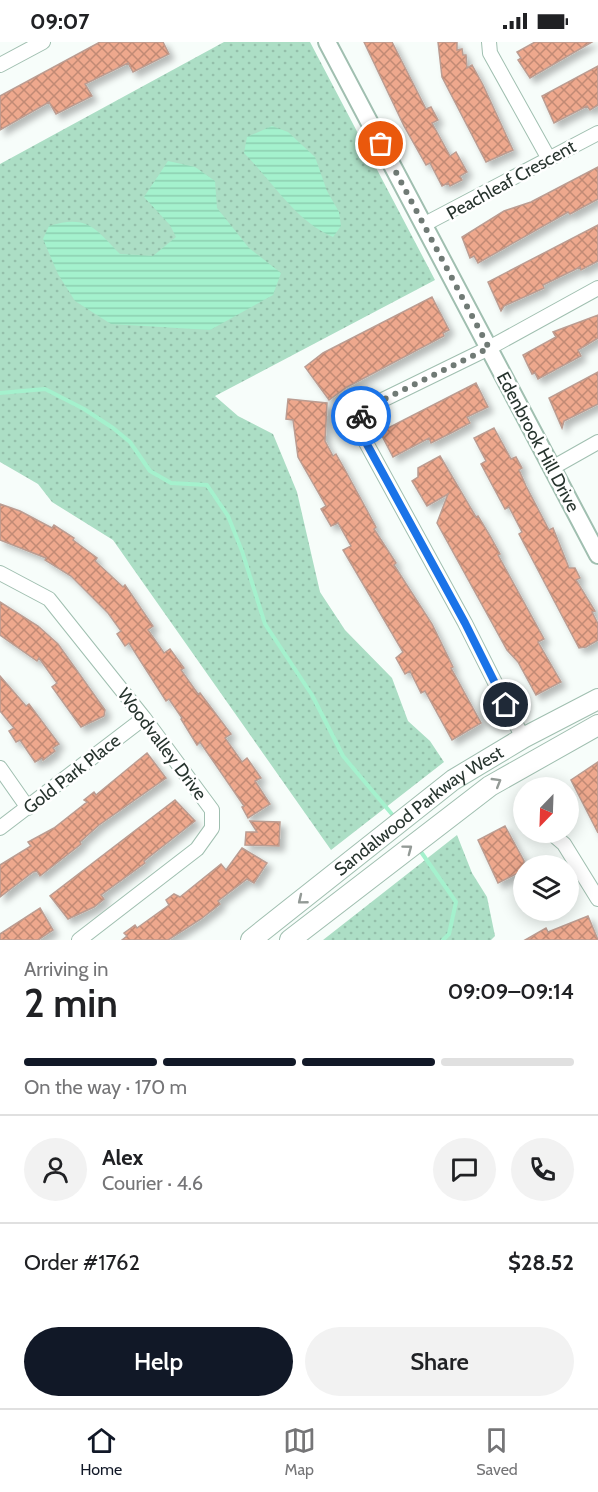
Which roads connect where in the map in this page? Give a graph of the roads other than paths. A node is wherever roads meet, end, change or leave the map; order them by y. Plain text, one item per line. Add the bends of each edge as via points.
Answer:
1 (43, 42) edge
2 (327, 42) edge
3 (489, 42) edge
4 (0, 65) edge
5 (598, 133) edge
6 (549, 159) junction
7 (423, 225) junction
8 (598, 288) edge
9 (489, 348) junction
10 (598, 442) edge
11 (552, 468) junction
12 (598, 555) edge
13 (0, 573) edge
14 (598, 699) edge
15 (144, 718) junction
16 (598, 725) edge
17 (523, 738) junction
18 (0, 768) edge
19 (28, 808) junction
20 (0, 828) edge
21 (563, 843) edge
22 (598, 899) edge
23 (79, 940) edge
24 (251, 940) edge
25 (290, 940) edge

1 - 4 street
2 - 7 street, Edenbrook Hill Drive
3 - 6 street via 490,53
5 - 6 street, Peachleaf Crescent
6 - 7 street, Peachleaf Crescent
7 - 9 street, Edenbrook Hill Drive
8 - 9 street
9 - 11 street, Edenbrook Hill Drive
9 - 17 street via 362,410 358,428
10 - 11 street
11 - 12 street, Edenbrook Hill Drive
13 - 15 street, Woodvalley Drive via 49,599
14 - 17 main road, Sandalwood Parkway West
15 - 19 street, Gold Park Place
15 - 23 street, Woodvalley Drive via 212,810 212,828 197,849
25 -> 16 main road, Sandalwood Parkway West via 490,786
17 -> 24 main road, Sandalwood Parkway West via 431,796
18 - 19 street
19 - 20 street, Gold Park Place
21 - 22 street

